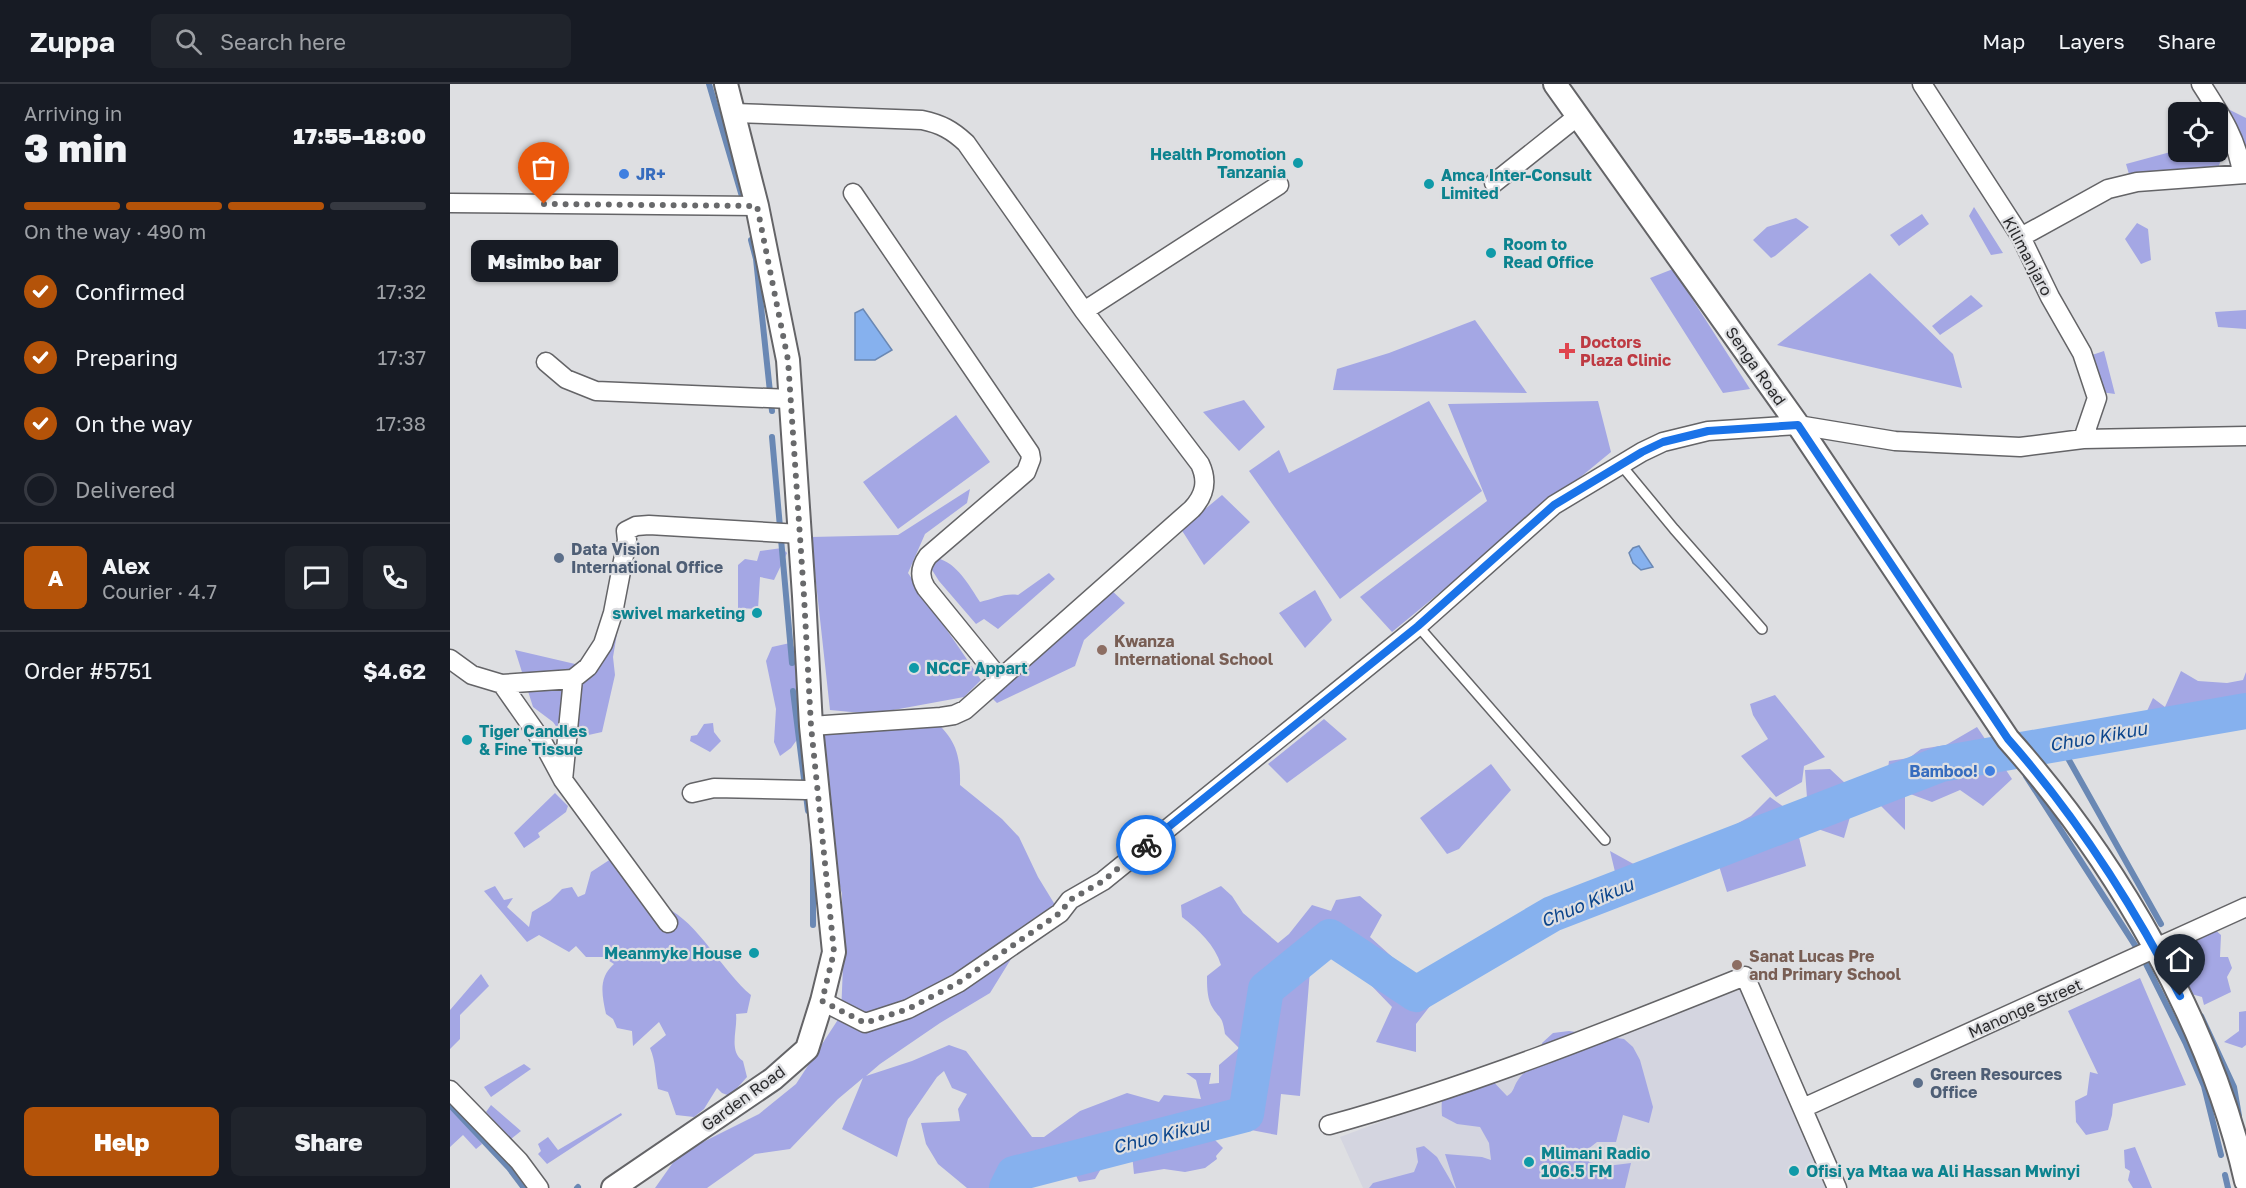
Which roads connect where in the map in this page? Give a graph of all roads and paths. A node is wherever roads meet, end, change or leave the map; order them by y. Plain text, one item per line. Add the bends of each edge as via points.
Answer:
1 (726, 84) edge
2 (1555, 84) edge
3 (1922, 84) edge
4 (2201, 84) edge
5 (734, 113) junction
6 (1578, 116) junction
7 (2244, 174) edge
8 (1494, 183) dead end
9 (1279, 185) dead end
10 (853, 194) dead end
11 (450, 203) edge
12 (757, 206) junction
13 (2021, 237) junction
14 (1084, 311) junction
15 (546, 362) dead end
16 (790, 399) junction
17 (1798, 425) junction
18 (2246, 436) edge
19 (2083, 439) junction
20 (1622, 466) junction
21 (800, 534) junction
22 (1418, 626) junction
23 (1762, 629) dead end
24 (450, 659) edge
25 (573, 679) junction
26 (1000, 679) junction
27 (502, 684) junction
28 (811, 726) junction
29 (563, 780) junction
30 (817, 788) junction
31 (692, 793) dead end
32 (1605, 840) dead end
33 (2246, 907) edge
34 (669, 923) dead end
35 (2156, 949) junction
36 (822, 1001) junction
37 (450, 1090) edge
38 (1803, 1108) junction
39 (1329, 1125) dead end
40 (2246, 1181) edge
41 (539, 1188) edge
42 (613, 1188) edge
43 (1836, 1188) edge

1 - 5 street, Garden Road
2 - 6 street, Senga Road
3 - 13 street, Kilimanjaro
4 - 7 street via 2227,126
5 - 12 street, Garden Road
5 - 14 street via 922,120 954,131 966,142
6 - 8 street
6 - 17 street, Senga Road
7 - 13 street via 2137,182 2108,189
9 - 14 street
10 - 26 street via 1030,453 1026,472 928,556 921,568 926,588
11 - 12 street
12 - 16 street, Garden Road via 788,360
13 - 19 street, Kilimanjaro via 2082,353 2097,398
14 - 26 street via 1200,464 1205,483 1203,493 1192,509
15 - 16 street via 566,379 596,391
16 - 21 street, Garden Road
17 - 19 street via 1895,441 2020,447
17 - 20 street via 1683,436 1652,447
17 - 35 street, Senga Road via 2008,739 2088,840
18 - 19 street
20 - 22 street via 1554,505
20 - 23 lane
21 - 25 street via 649,525 626,531 613,613 603,644 588,667
21 - 28 street, Garden Road
22 - 32 lane
22 - 36 street via 1103,881 1070,900 1060,913 958,983 908,1009 865,1023
24 - 27 street via 472,675
25 - 27 street
25 - 29 street
26 - 28 street via 954,716
27 - 29 street via 542,741
28 - 30 street, Garden Road
29 - 34 street
30 - 31 street via 714,788
30 - 36 street, Garden Road via 834,952
33 - 35 street, Manonge Street
35 - 38 street, Manonge Street
35 - 40 street, Senga Road via 2219,1085
36 - 42 street, Garden Road via 807,1049 773,1079
37 - 41 street via 519,1161
38 - 39 street via 1745,976 1497,1073
38 - 43 street

